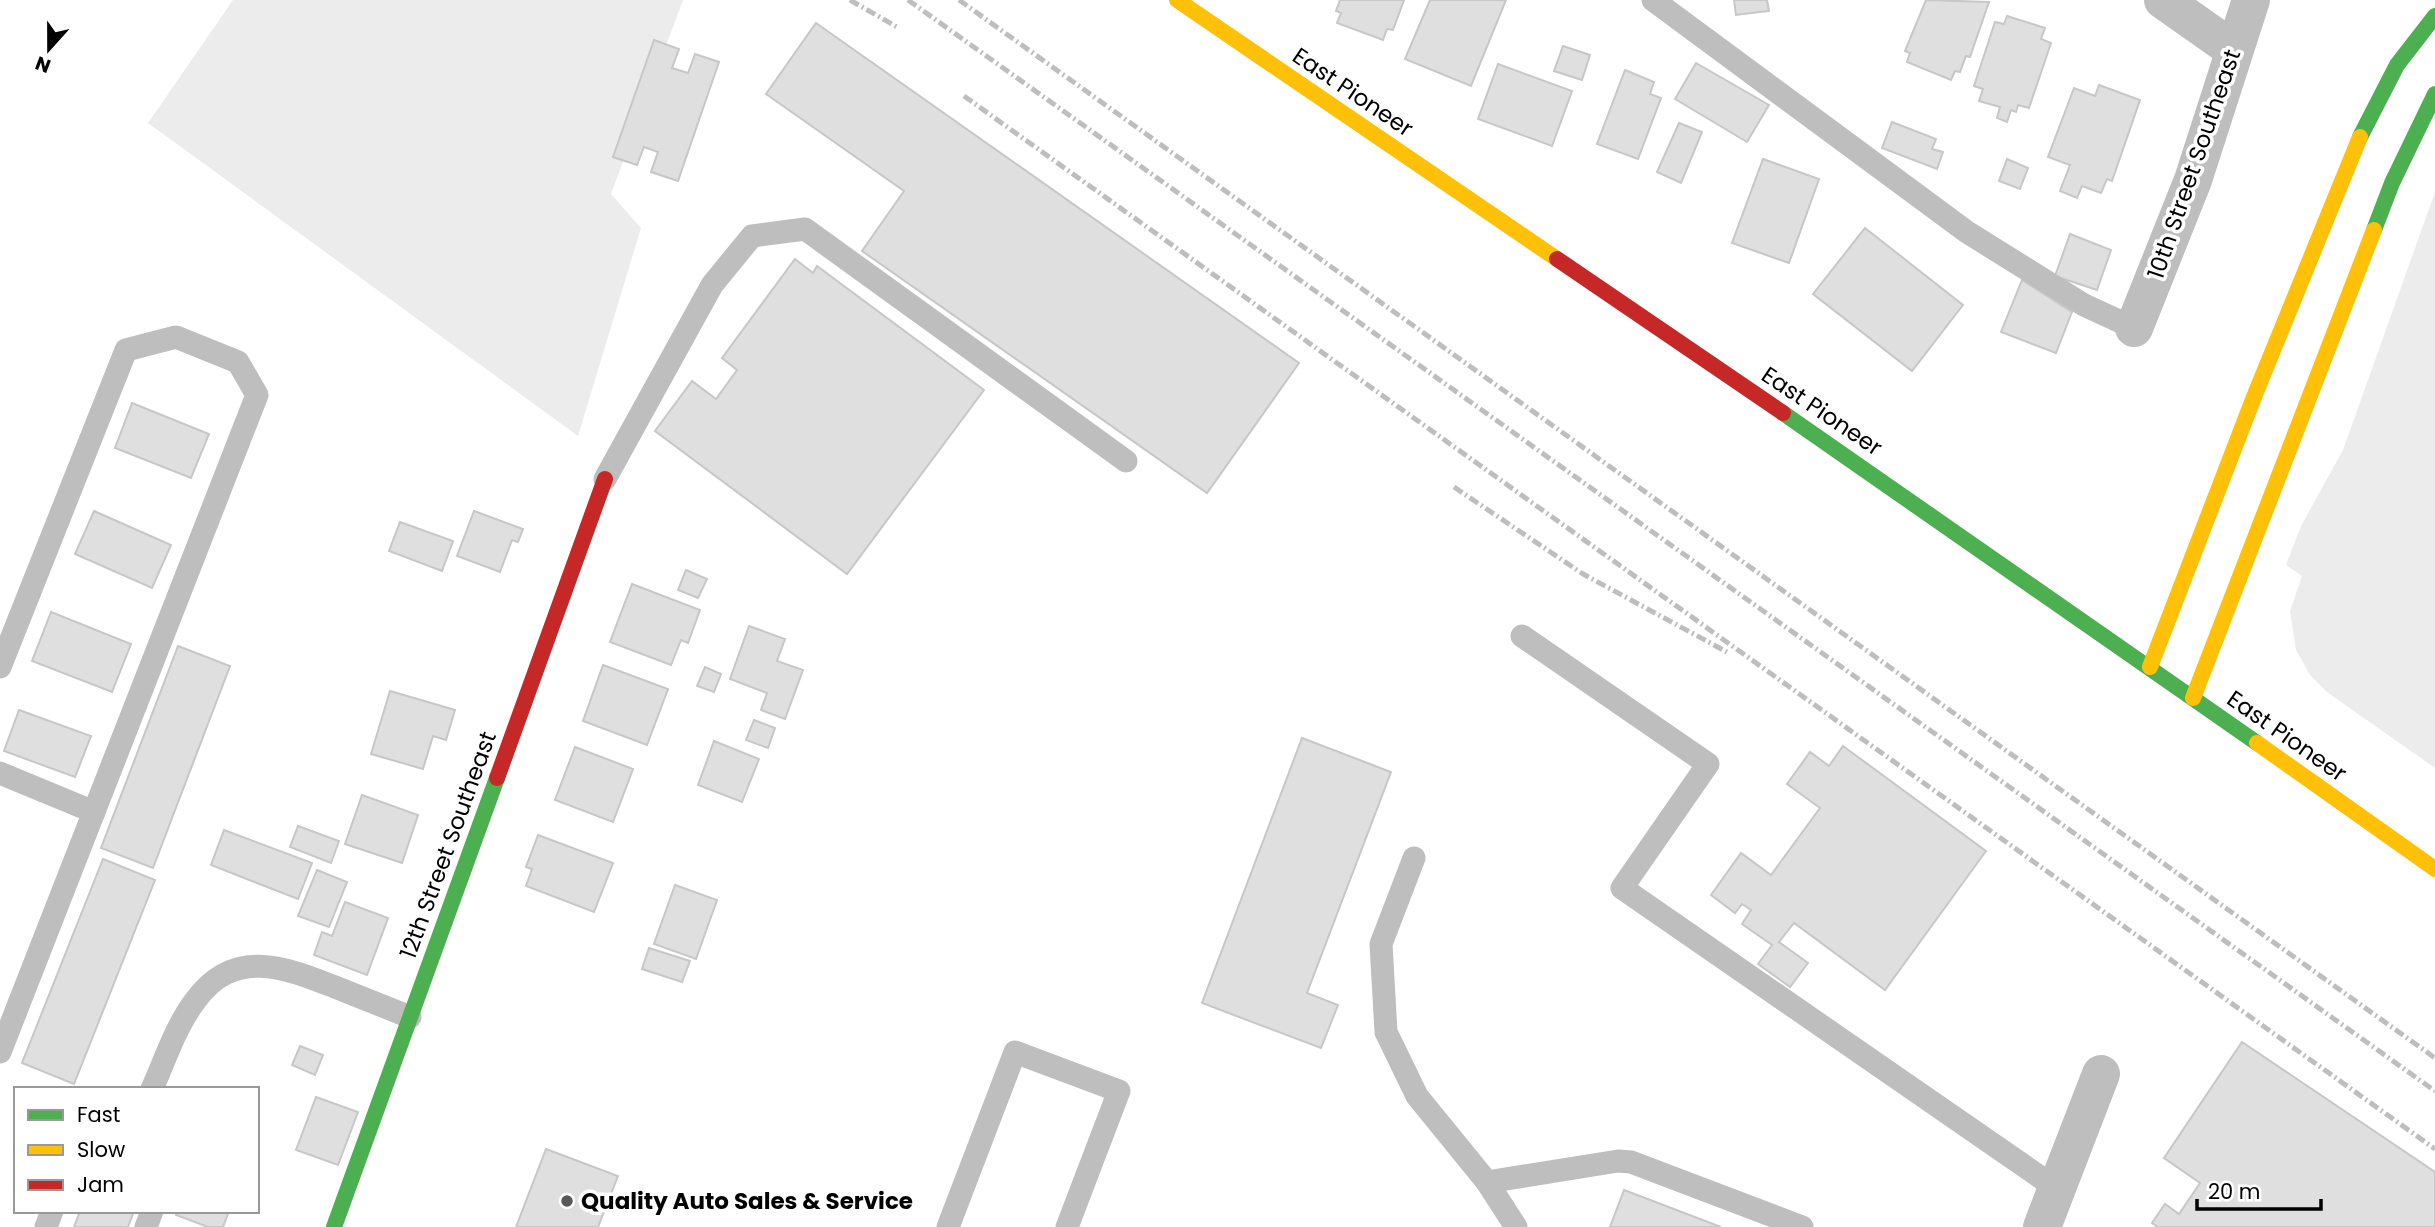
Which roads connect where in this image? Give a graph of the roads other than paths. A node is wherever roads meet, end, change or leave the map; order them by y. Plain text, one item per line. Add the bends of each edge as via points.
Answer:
1 (1177, 0) edge
2 (1653, 0) edge
3 (2163, 0) edge
4 (2251, 0) edge
5 (2435, 16) edge
6 (2234, 50) junction
7 (2435, 94) edge
8 (2134, 328) joint
9 (1126, 461) dead end
10 (605, 479) joint
11 (1522, 636) dead end
12 (0, 667) edge
13 (2150, 667) junction
14 (2193, 698) junction
15 (0, 772) edge
16 (94, 812) junction
17 (1414, 858) dead end
18 (2435, 869) edge
19 (411, 1017) junction
20 (0, 1052) edge
21 (2101, 1074) dead end
22 (153, 1087) edge
23 (1488, 1182) junction
24 (2056, 1188) junction
25 (334, 1227) edge
26 (948, 1227) edge
27 (1067, 1227) edge
28 (1516, 1227) edge
29 (1802, 1227) edge
30 (2042, 1227) edge

1 - 13 main road, East Pioneer
2 - 8 lane via 1967,232 2084,305
3 - 6 street
4 - 6 street, 10th Street Southeast
5 - 13 main road via 2415,36 2380,93 2261,377
6 - 8 street, 10th Street Southeast via 2193,180
7 - 14 main road via 2392,183
9 - 10 lane via 805,229 752,236 712,285
10 - 19 main road, 12th Street Southeast
11 - 24 lane via 1708,764 1622,888
12 - 16 lane via 126,350 176,337 238,362 257,395
13 - 14 main road, East Pioneer
14 - 18 main road, East Pioneer
15 - 16 lane
16 - 20 lane
17 - 23 lane via 1381,944 1386,1032 1418,1096
19 - 22 lane via 282,967 236,969 194,1002
19 - 25 main road, 12th Street Southeast
21 - 24 street
23 - 28 lane
23 - 29 lane via 1631,1162
24 - 30 street
26 - 27 lane via 1015,1052 1119,1091

